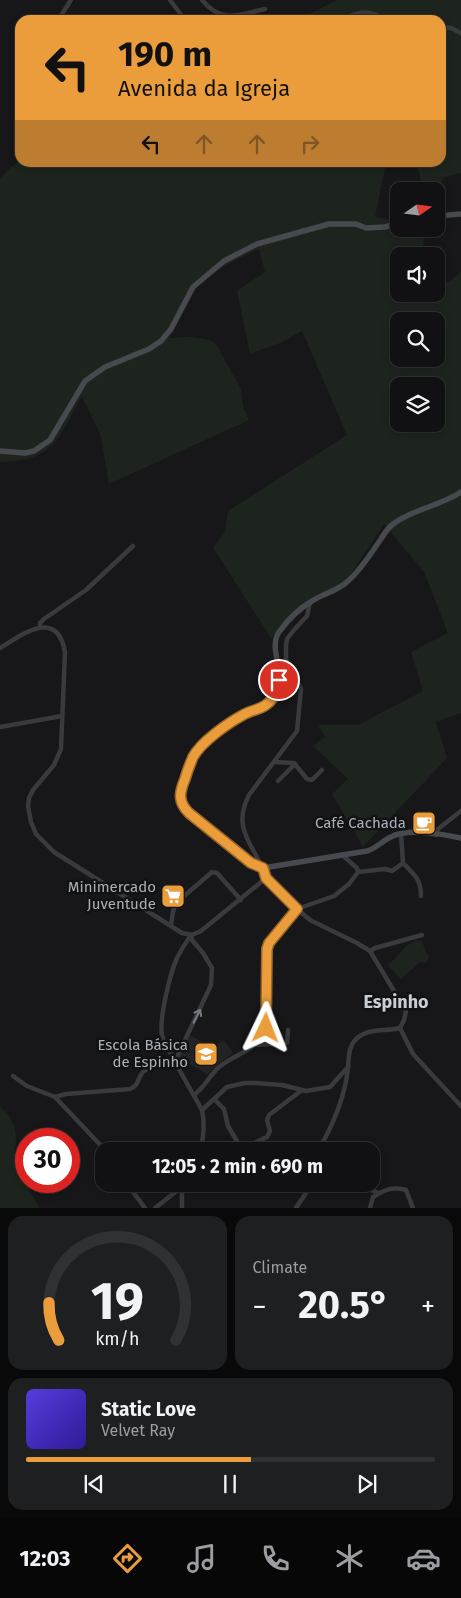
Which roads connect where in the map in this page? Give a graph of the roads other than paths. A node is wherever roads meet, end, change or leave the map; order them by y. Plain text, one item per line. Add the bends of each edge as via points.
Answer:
1 (71, 0) edge
2 (170, 0) edge
3 (202, 0) edge
4 (265, 9) dead end
5 (61, 15) edge
6 (181, 15) edge
7 (222, 15) edge
8 (233, 15) edge
9 (353, 15) edge
10 (375, 15) edge
11 (446, 28) edge
12 (461, 32) edge
13 (461, 214) edge
14 (445, 215) edge
15 (390, 226) edge
16 (0, 451) edge
17 (461, 492) edge
18 (134, 546) dead end
19 (310, 601) junction
20 (40, 627) junction
21 (0, 648) edge
22 (62, 716) junction
23 (0, 727) edge
24 (275, 762) junction
25 (295, 764) junction
26 (322, 770) dead end
27 (278, 781) dead end
28 (461, 811) edge
29 (401, 833) junction
30 (436, 835) junction
31 (461, 838) edge
32 (342, 855) junction
33 (403, 864) junction
34 (263, 868) junction
35 (358, 872) junction
36 (266, 878) junction
37 (421, 896) dead end
38 (241, 900) junction
39 (297, 909) junction
40 (171, 926) junction
41 (191, 935) junction
42 (422, 936) dead end
43 (370, 952) junction
44 (400, 1028) junction
45 (288, 1030) dead end
46 (256, 1045) junction
47 (176, 1059) junction
48 (348, 1067) junction
49 (13, 1076) dead end
50 (302, 1090) junction
51 (194, 1095) junction
52 (55, 1097) junction
53 (214, 1099) junction
54 (461, 1106) edge
55 (202, 1110) junction
56 (98, 1142) edge
57 (202, 1142) edge
58 (323, 1142) edge
59 (133, 1192) edge
60 (175, 1192) edge
61 (182, 1192) edge
62 (307, 1192) edge
63 (378, 1194) joint
64 (145, 1208) edge
65 (155, 1208) edge
66 (182, 1208) edge
67 (296, 1208) edge
68 (370, 1208) edge
69 (413, 1208) edge

1 - 5 street
2 - 6 street
3 - 7 street
4 - 8 street
9 - 10 street via 368,12
11 - 12 street
13 - 14 main road
15 - 16 main road via 366,228 356,224 328,224 257,244 224,261 193,287 162,341 105,367 85,381 57,430 41,448 25,453
17 - 19 main road via 391,525 350,580 341,588
18 - 20 street via 86,590 44,619
19 - 24 street via 307,616 287,639 286,645 286,659 299,683 301,695 297,731
19 - 34 main road via 277,634 275,650 280,672 273,698 264,706 234,720 199,748 179,799 189,813 251,863
20 - 21 street via 28,630
20 - 22 street via 55,632 65,652
22 - 23 street
22 - 40 street via 58,760 29,798 31,822 36,834 54,852
24 - 25 street
24 - 34 street via 246,801 242,824
25 - 26 street via 308,780
25 - 27 street
28 - 30 street
29 - 30 main road
29 - 32 main road via 374,849
29 - 33 street
30 - 31 main road
32 - 34 main road
32 - 35 street
33 - 35 street via 392,871
33 - 37 street via 418,878
34 - 36 street
35 - 39 street via 350,884 334,896
36 - 38 street
36 - 39 street
38 - 40 street via 217,873 212,872 176,902
38 - 41 street via 201,932
39 - 43 street via 310,920
39 - 46 street via 267,949 266,1028
40 - 41 street
41 - 47 street via 173,969 162,1017 165,1046
47 -> 41 street via 211,985 212,968
42 - 43 street
43 - 44 street via 406,1011
44 - 48 street via 366,1033 356,1040 349,1050
44 - 54 street via 413,1054
45 - 46 street via 287,1044
46 - 51 street via 218,1068
47 - 51 street
47 - 52 street via 147,1069 137,1085 130,1088
48 - 50 street via 330,1087
48 - 58 street via 336,1116
49 - 52 street via 27,1086
50 - 53 street via 282,1085 245,1083 227,1087
50 - 53 street via 269,1115 266,1120 270,1131 268,1137 248,1146 238,1143 228,1126 224,1109
51 - 55 street
52 - 56 street
53 - 55 street
55 - 57 street
59 - 64 street
60 - 65 street
61 - 66 street
62 - 67 street
63 - 68 street via 373,1197
63 - 69 street via 396,1187 406,1190

